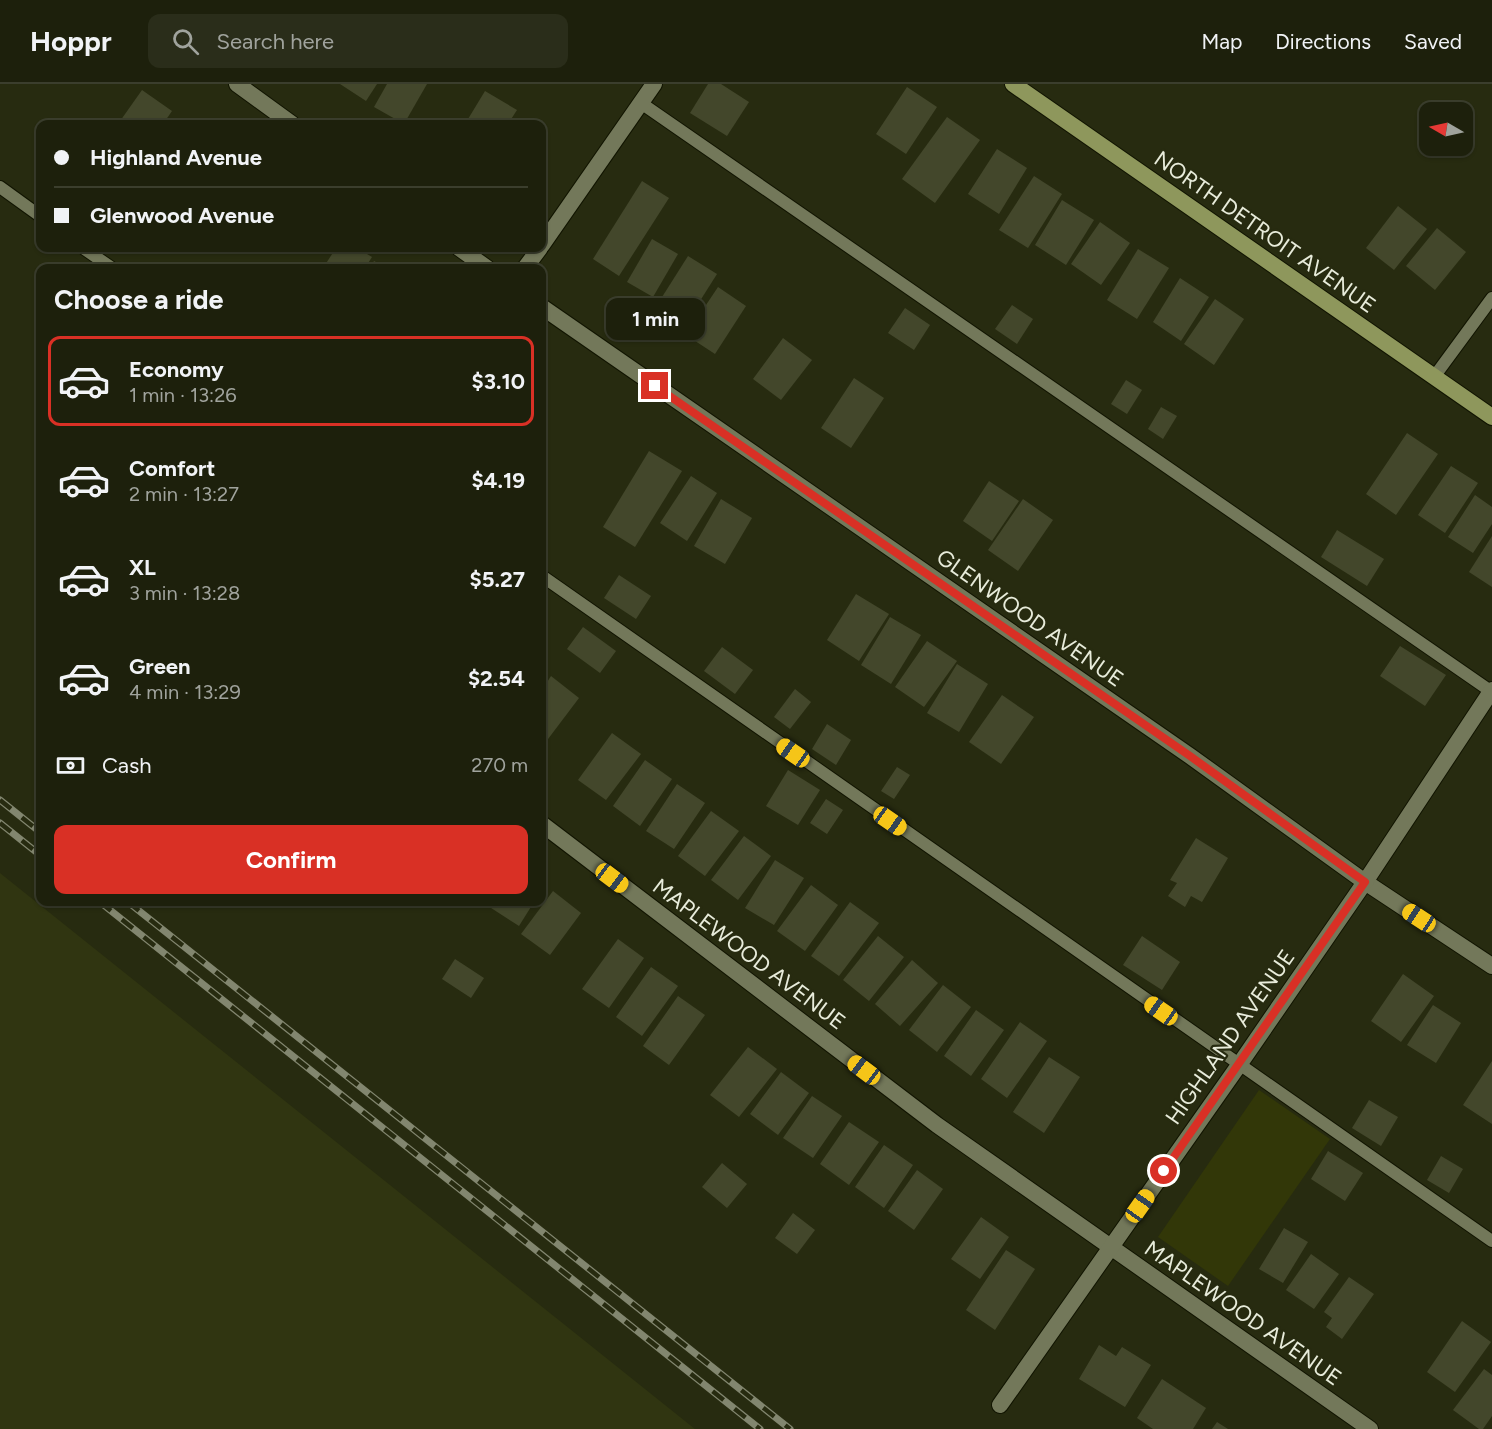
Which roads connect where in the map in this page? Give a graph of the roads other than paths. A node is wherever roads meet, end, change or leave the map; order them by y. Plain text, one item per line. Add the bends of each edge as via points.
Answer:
1 (237, 84) edge
2 (654, 84) edge
3 (1013, 84) edge
4 (641, 102) junction
5 (286, 120) edge
6 (0, 187) edge
7 (36, 213) edge
8 (546, 239) edge
9 (89, 252) edge
10 (465, 252) edge
11 (106, 264) edge
12 (482, 264) edge
13 (1492, 298) edge
14 (546, 310) edge
15 (1434, 377) junction
16 (1492, 417) edge
17 (546, 579) edge
18 (1492, 691) edge
19 (546, 827) edge
20 (1365, 882) junction
21 (1492, 966) edge
22 (1239, 1065) junction
23 (1492, 1241) edge
24 (1110, 1248) junction
25 (999, 1405) dead end
26 (1370, 1429) edge

1 - 5 street
2 - 4 street
3 - 15 main road, NORTH DETROIT AVENUE
4 - 8 street
4 - 18 lane
6 - 7 lane
9 - 11 lane
10 - 12 street
13 - 15 lane
14 - 20 street, GLENWOOD AVENUE via 1190,756
15 - 16 main road, NORTH DETROIT AVENUE
17 - 22 lane
18 - 20 street, HIGHLAND AVENUE
19 - 24 street, MAPLEWOOD AVENUE via 937,1125
20 - 21 street, GLENWOOD AVENUE
20 - 22 street, HIGHLAND AVENUE
22 - 23 lane
22 - 24 street, HIGHLAND AVENUE
24 - 25 street, HIGHLAND AVENUE
24 - 26 street, MAPLEWOOD AVENUE

